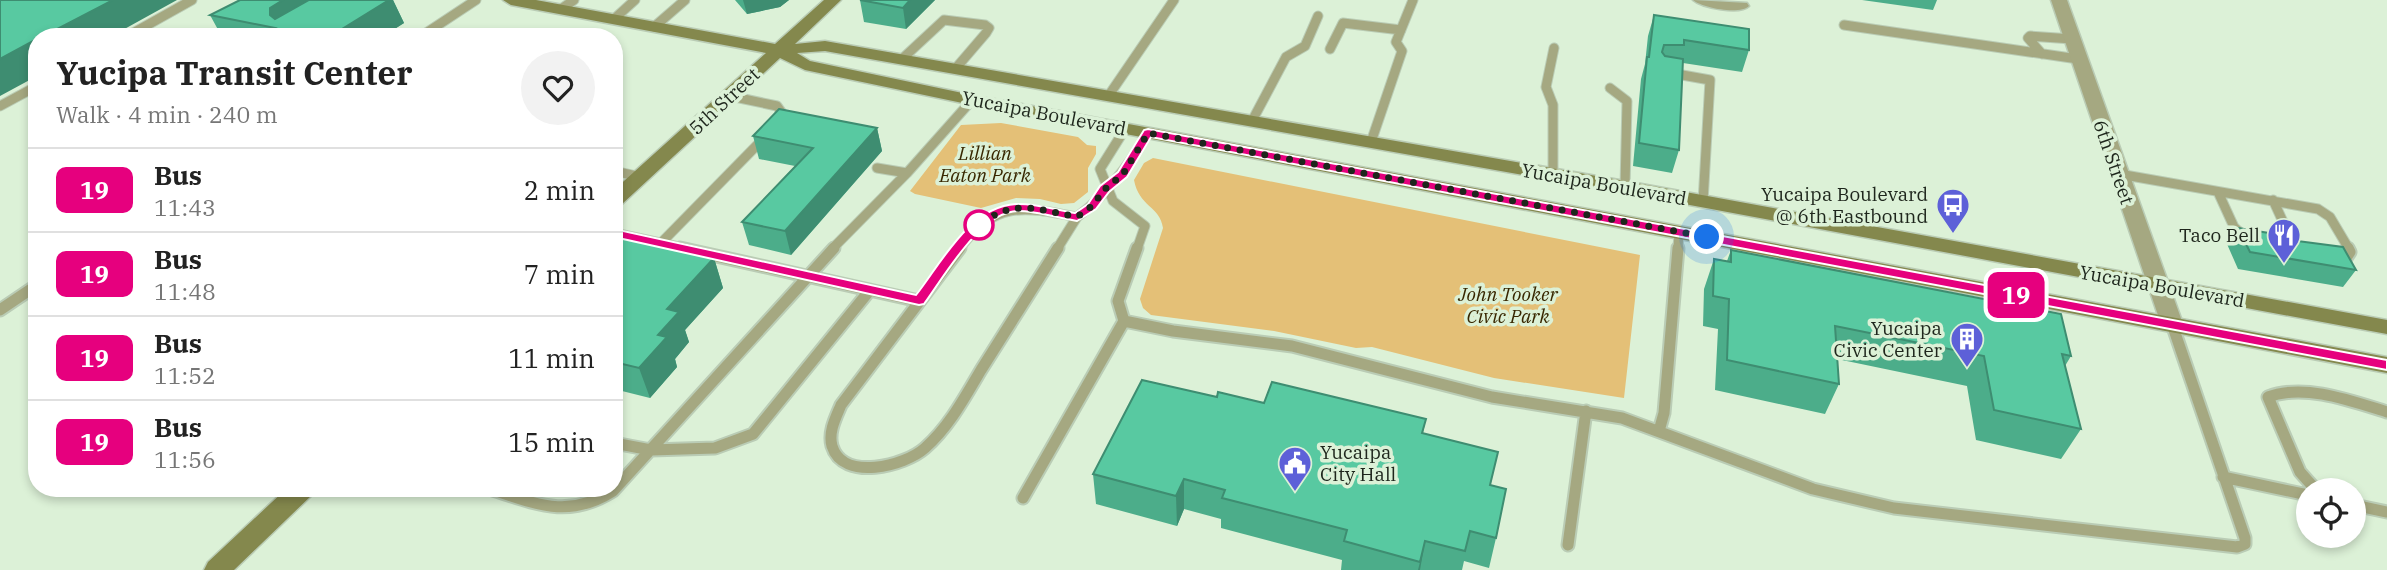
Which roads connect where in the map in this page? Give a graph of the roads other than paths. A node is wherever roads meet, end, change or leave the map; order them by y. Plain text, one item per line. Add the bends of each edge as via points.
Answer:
1 (192, 0) edge
2 (476, 0) edge
3 (511, 0) edge
4 (635, 0) edge
5 (685, 0) edge
6 (833, 0) edge
7 (1174, 0) edge
8 (1413, 0) edge
9 (1701, 0) edge
10 (2059, 0) edge
11 (568, 5) edge
12 (1741, 6) dead end
13 (1318, 16) dead end
14 (614, 19) junction
15 (1844, 25) dead end
16 (654, 27) junction
17 (142, 28) edge
18 (436, 28) edge
19 (1401, 30) junction
20 (2072, 39) junction
21 (1554, 48) dead end
22 (1331, 49) dead end
23 (779, 50) junction
24 (2042, 54) junction
25 (902, 59) junction
26 (2078, 59) junction
27 (956, 68) junction
28 (1663, 72) edge
29 (1610, 88) dead end
30 (28, 91) edge
31 (1109, 95) junction
32 (730, 96) junction
33 (972, 100) junction
34 (0, 106) edge
35 (1252, 121) junction
36 (1125, 128) junction
37 (1148, 133) junction
38 (1371, 142) junction
39 (877, 168) dead end
40 (623, 173) edge
41 (907, 173) junction
42 (2119, 174) junction
43 (1553, 175) junction
44 (641, 177) junction
45 (1625, 187) junction
46 (1105, 189) junction
47 (2218, 192) junction
48 (623, 193) edge
49 (2273, 200) junction
50 (1703, 202) junction
51 (1077, 217) junction
52 (1679, 232) junction
53 (623, 235) edge
54 (2291, 239) edge
55 (661, 243) junction
56 (2260, 245) edge
57 (2325, 256) edge
58 (806, 276) junction
59 (2158, 285) junction
60 (870, 290) junction
61 (28, 291) edge
62 (919, 300) junction
63 (0, 310) edge
64 (1124, 321) junction
65 (2172, 324) junction
66 (2387, 327) edge
67 (2387, 365) edge
68 (1587, 411) junction
69 (2387, 412) edge
70 (1659, 431) junction
71 (623, 445) edge
72 (651, 450) junction
73 (2223, 477) junction
74 (2305, 478) edge
75 (623, 482) edge
76 (2296, 492) edge
77 (294, 497) edge
78 (517, 497) edge
79 (607, 497) edge
80 (1023, 498) dead end
81 (2366, 508) edge
82 (2387, 512) edge
83 (1569, 545) dead end
84 (217, 570) edge

1 - 17 lane
2 - 18 lane
3 - 11 main road, Yucaipa Boulevard
4 - 14 lane
5 - 16 lane
6 - 23 main road, 5th Street
7 - 31 lane
8 - 19 lane
9 - 12 street
10 - 20 street, 6th Street
11 - 14 main road, Yucaipa Boulevard
13 - 35 lane via 1305,46 1286,57
14 - 16 main road, Yucaipa Boulevard
15 - 24 lane
16 - 23 main road, Yucaipa Boulevard
19 - 22 lane via 1343,23
19 - 38 lane via 1396,42 1402,51
20 - 24 lane via 2030,36
20 - 26 street, 6th Street
21 - 43 lane via 1546,87 1553,105
23 - 25 main road, Yucaipa Boulevard via 825,46
23 - 32 main road, 5th Street
23 - 33 main road, Yucaipa Boulevard via 805,65
24 - 26 lane
25 - 27 main road, Yucaipa Boulevard
25 - 27 lane via 944,20 985,25 989,28 986,33
26 - 42 street, 6th Street
27 - 31 main road, Yucaipa Boulevard
28 - 50 lane via 1710,80
29 - 45 lane via 1627,101
30 - 34 lane
31 - 35 main road, Yucaipa Boulevard
32 - 44 main road, 5th Street
32 - 55 lane via 777,106 782,113 777,125
33 - 36 main road, Yucaipa Boulevard
33 - 41 lane
35 - 38 main road, Yucaipa Boulevard
36 - 37 main road, Yucaipa Boulevard
36 - 46 lane via 1100,169
37 - 46 lane via 1123,174
37 - 52 main road, Yucaipa Boulevard
38 - 43 main road, Yucaipa Boulevard
39 - 41 lane
40 - 44 lane
41 - 58 lane
42 - 47 lane
42 - 59 street, 6th Street
43 - 45 main road, Yucaipa Boulevard
44 - 48 main road, 5th Street
45 - 50 main road, Yucaipa Boulevard
46 - 51 lane
46 - 64 lane via 1120,208 1145,226 1118,302
47 - 49 lane
47 - 56 lane via 2234,226
49 - 54 lane
49 - 57 lane via 2318,209 2330,217 2350,252 2346,258
50 - 59 main road, Yucaipa Boulevard
51 - 62 lane via 1018,207 988,217
51 - 62 lane via 951,418 922,451 882,467 846,463 831,450 831,422
52 - 65 main road, Yucaipa Boulevard
52 - 70 lane
53 - 55 lane
55 - 58 lane
58 - 60 lane
58 - 72 lane
59 - 65 street, 6th Street
59 - 66 main road, Yucaipa Boulevard
60 - 62 lane
60 - 72 lane via 752,434 715,449
61 - 63 lane
64 - 68 lane via 1292,346 1492,397
64 - 80 lane
65 - 67 main road, Yucaipa Boulevard
65 - 73 lane
68 - 70 lane
68 - 83 lane
69 - 74 lane via 2291,390 2275,391 2269,397
70 - 73 lane via 1759,471 1894,508 2237,547 2245,544 2245,538
71 - 72 lane
72 - 75 lane
73 - 76 lane
77 - 84 main road
78 - 79 lane via 553,508 579,508
81 - 82 lane

